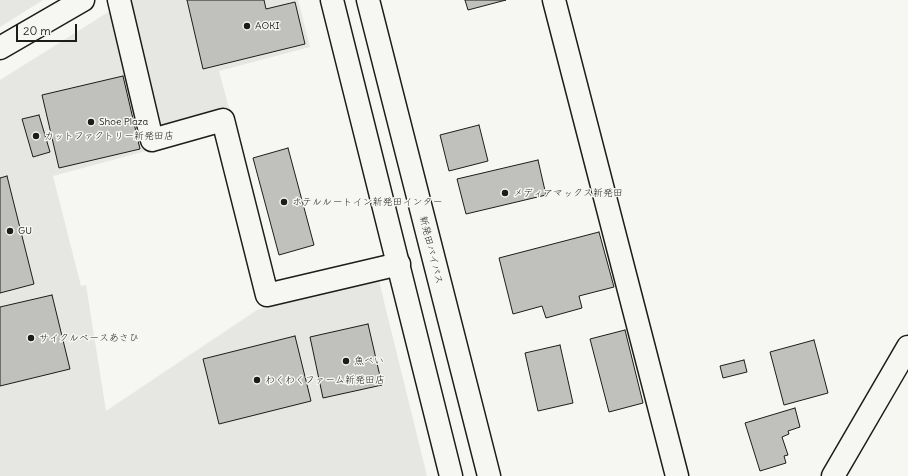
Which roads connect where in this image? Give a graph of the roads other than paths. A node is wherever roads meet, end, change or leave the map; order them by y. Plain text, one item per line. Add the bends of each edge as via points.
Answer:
1 (83, 0) edge
2 (120, 0) edge
3 (332, 0) edge
4 (368, 0) edge
5 (554, 0) edge
6 (0, 48) edge
7 (398, 264) junction
8 (908, 347) edge
9 (451, 476) edge
10 (489, 476) edge
11 (677, 476) edge
12 (833, 476) edge

1 - 6 main road
2 - 7 main road via 152,140 223,120 267,295
3 - 7 main road
4 - 10 main road, 新発田バイパス
5 - 11 main road
7 - 9 main road
8 - 12 main road

